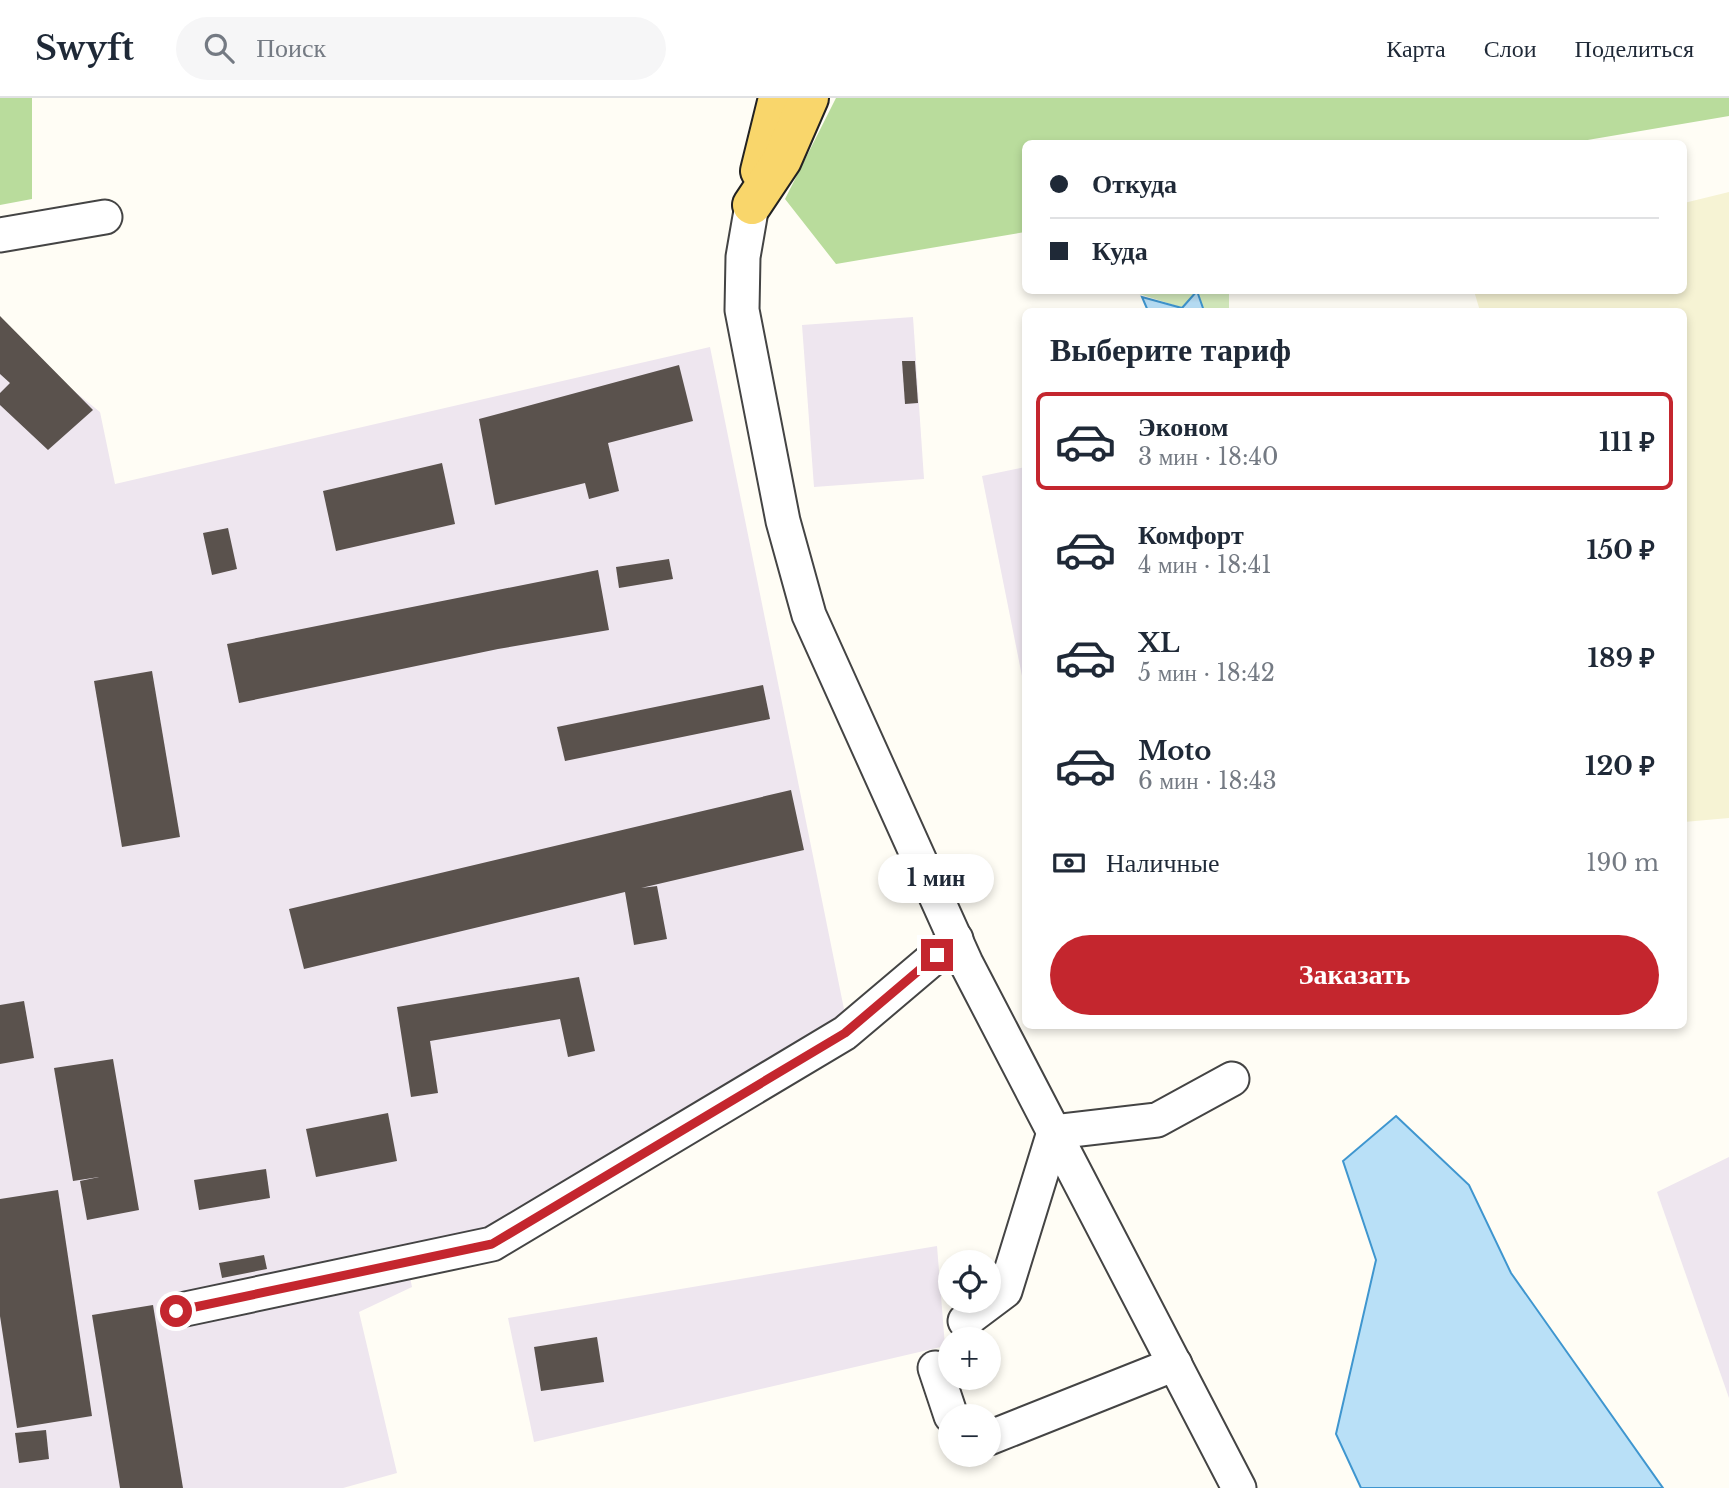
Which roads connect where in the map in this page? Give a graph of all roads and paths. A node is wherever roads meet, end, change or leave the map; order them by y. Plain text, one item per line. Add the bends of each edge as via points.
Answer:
1 (778, 98) edge
2 (809, 98) edge
3 (752, 205) junction
4 (105, 217) dead end
5 (0, 235) edge
6 (956, 939) junction
7 (1233, 1079) dead end
8 (1054, 1132) junction
9 (176, 1311) dead end
10 (965, 1321) dead end
11 (1175, 1364) junction
12 (935, 1367) dead end
13 (947, 1404) edge
14 (1001, 1433) edge
15 (1238, 1488) edge

1 - 3 main road
2 - 3 main road via 782,160
3 - 6 street via 743,257 742,310 783,521 809,615
4 - 5 street
6 - 8 street
6 - 9 street via 845,1033 492,1244
7 - 8 street via 1157,1120
8 - 10 street via 1005,1291
8 - 11 street
11 - 14 street
11 - 15 street
12 - 13 street

